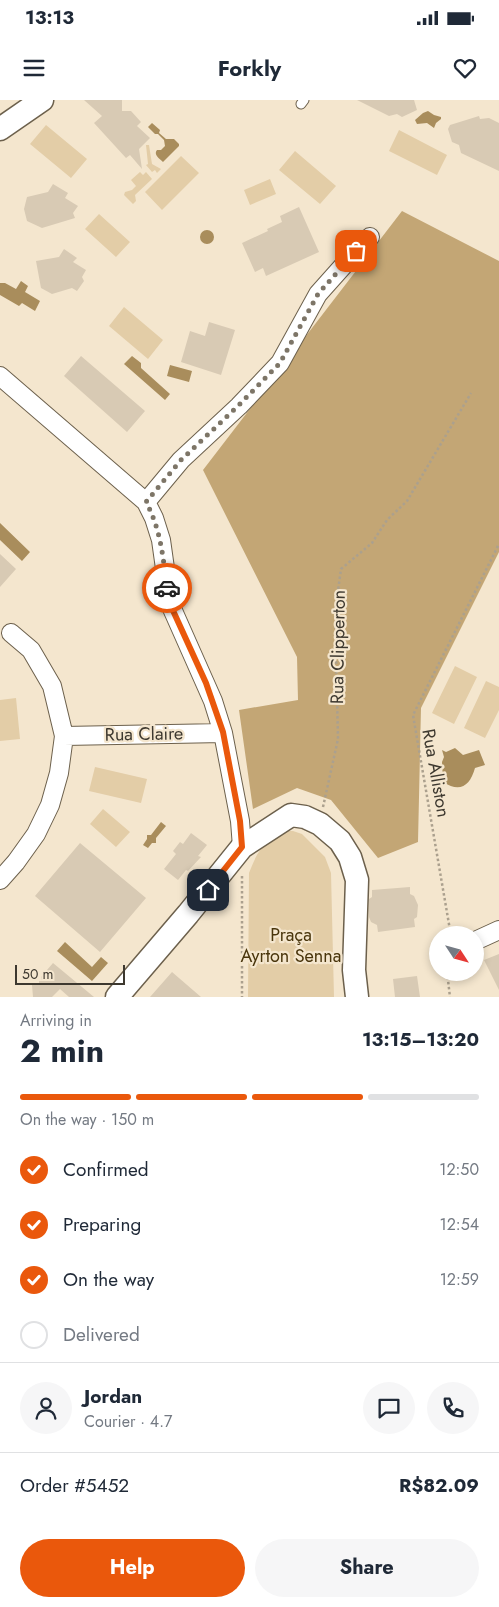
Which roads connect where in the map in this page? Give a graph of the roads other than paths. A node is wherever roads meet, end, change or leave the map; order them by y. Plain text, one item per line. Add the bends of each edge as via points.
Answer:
1 (42, 100) edge
2 (0, 129) edge
3 (370, 237) dead end
4 (0, 376) edge
5 (146, 502) junction
6 (11, 633) dead end
7 (223, 732) junction
8 (64, 736) junction
9 (242, 847) junction
10 (0, 880) edge
11 (499, 930) edge
12 (484, 937) edge
13 (117, 997) edge
14 (357, 997) edge

1 - 2 street
3 - 5 street via 318,294 280,363 181,460
4 - 5 street
5 - 7 street via 161,540 170,604 206,683
6 - 8 street via 31,650 52,686
7 - 8 street, Rua Claire
7 - 9 street
8 - 10 street via 50,805 36,834
9 - 13 street
9 - 14 street via 291,815 320,824 340,841 350,857 357,880 354,970
11 - 12 street

